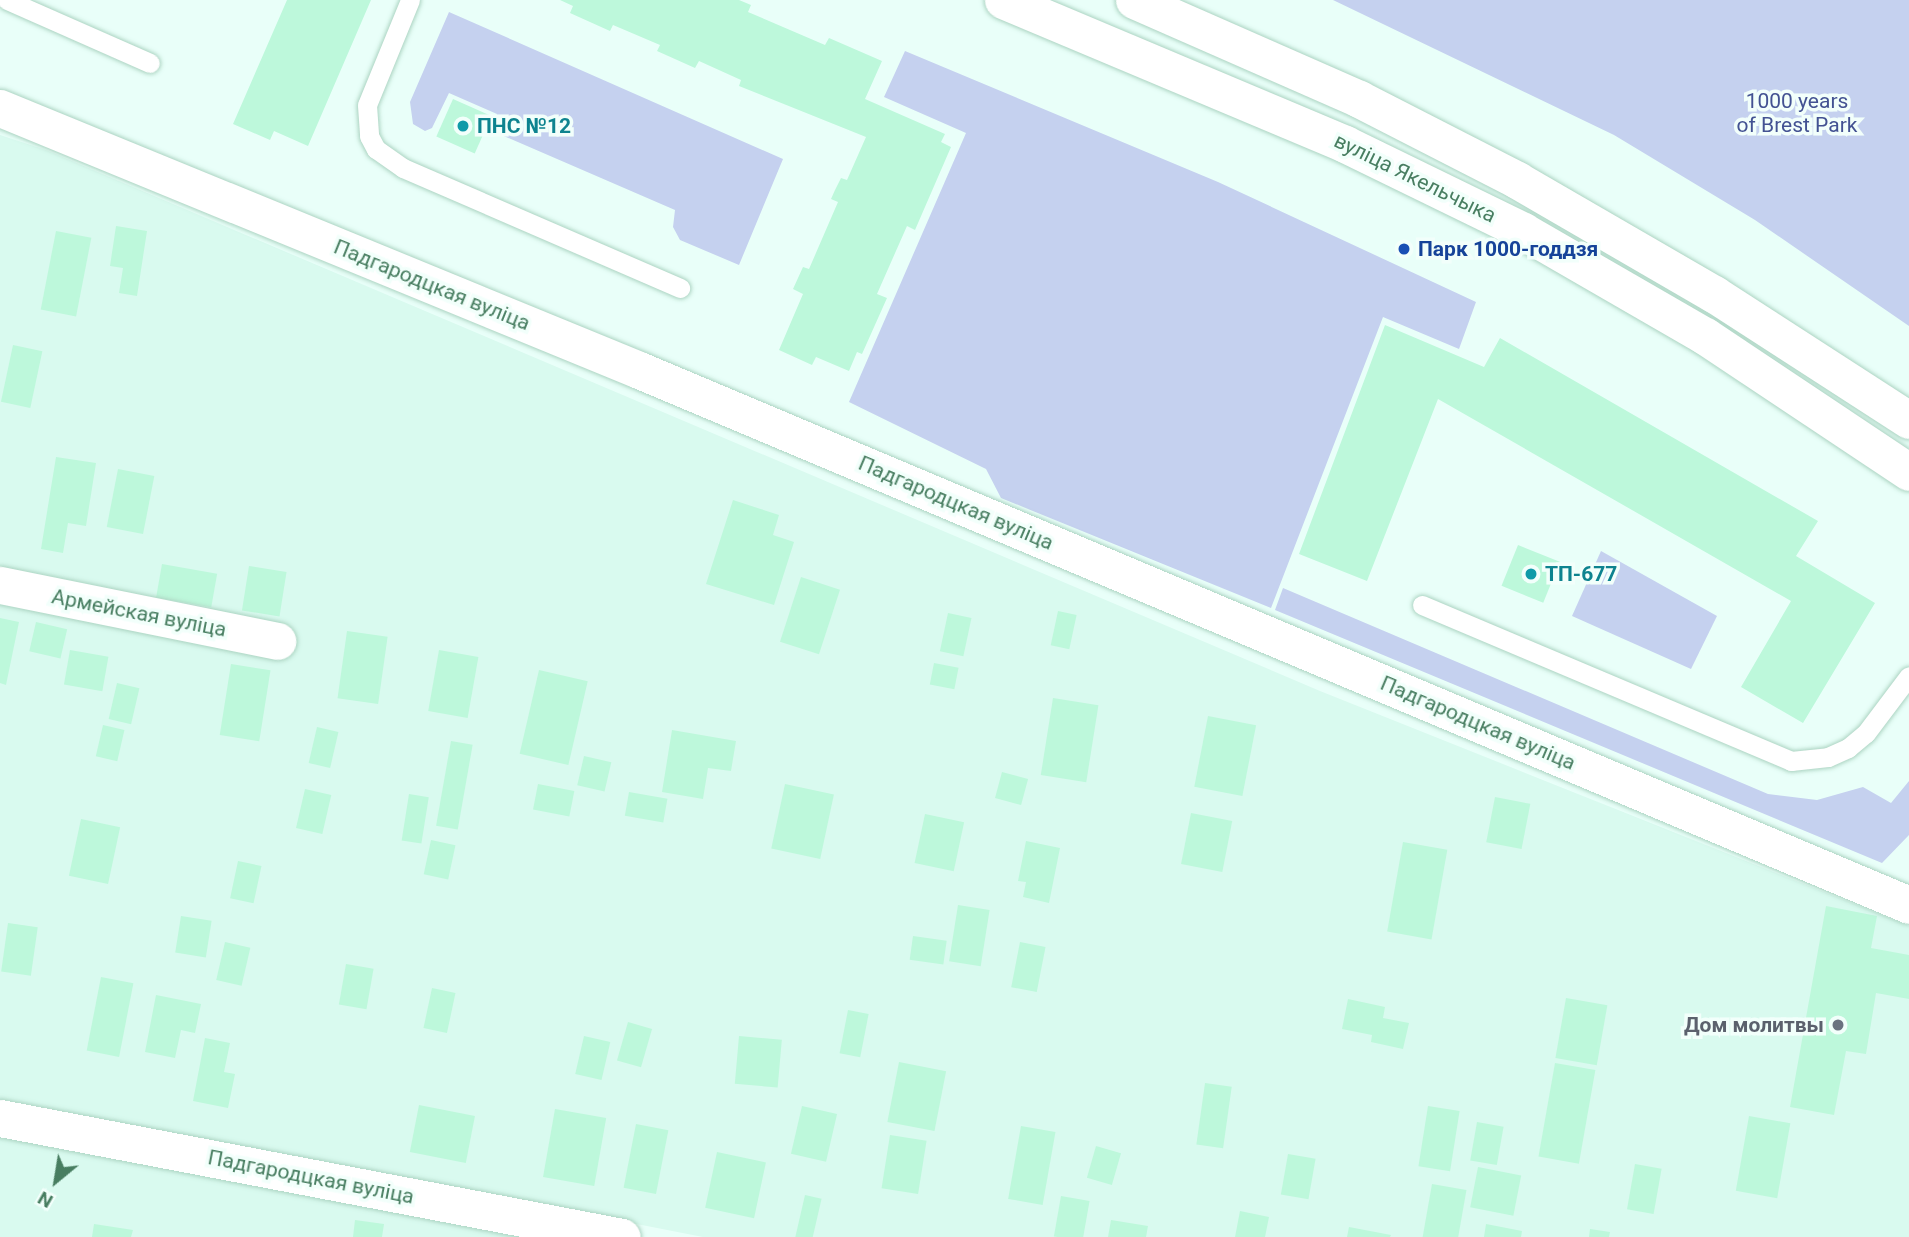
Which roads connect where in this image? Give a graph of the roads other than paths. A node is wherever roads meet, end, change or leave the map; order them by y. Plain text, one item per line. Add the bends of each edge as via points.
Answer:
1 (7, 0) edge
2 (410, 0) edge
3 (1003, 0) edge
4 (1133, 0) edge
5 (1171, 16) junction
6 (1151, 61) junction
7 (150, 62) dead end
8 (1307, 76) junction
9 (0, 108) edge
10 (1289, 119) junction
11 (680, 288) dead end
12 (1909, 420) edge
13 (1909, 472) edge
14 (0, 585) edge
15 (1422, 605) dead end
16 (277, 640) dead end
17 (1909, 676) edge
18 (1909, 905) edge
19 (0, 1118) edge
20 (622, 1237) edge

1 - 7 lane
2 - 11 lane via 367,105 369,136 376,149 403,168
3 - 6 street, вуліца Якельчыка
4 - 5 street, вуліца Якельчыка
5 - 6 street via 1179,32 1177,50
5 - 8 street, вуліца Якельчыка
6 - 10 street, вуліца Якельчыка
8 - 10 street via 1286,75 1272,86 1273,105
8 - 12 street, вуліца Якельчыка via 1461,150 1573,211 1749,315
9 - 18 street, Падгародцкая вуліца via 639,370
10 - 13 street, вуліца Якельчыка via 1434,185 1633,291
14 - 16 street, Армейская вуліца
15 - 17 lane via 1791,761 1828,757 1848,748 1866,733
19 - 20 street, Падгародцкая вуліца

